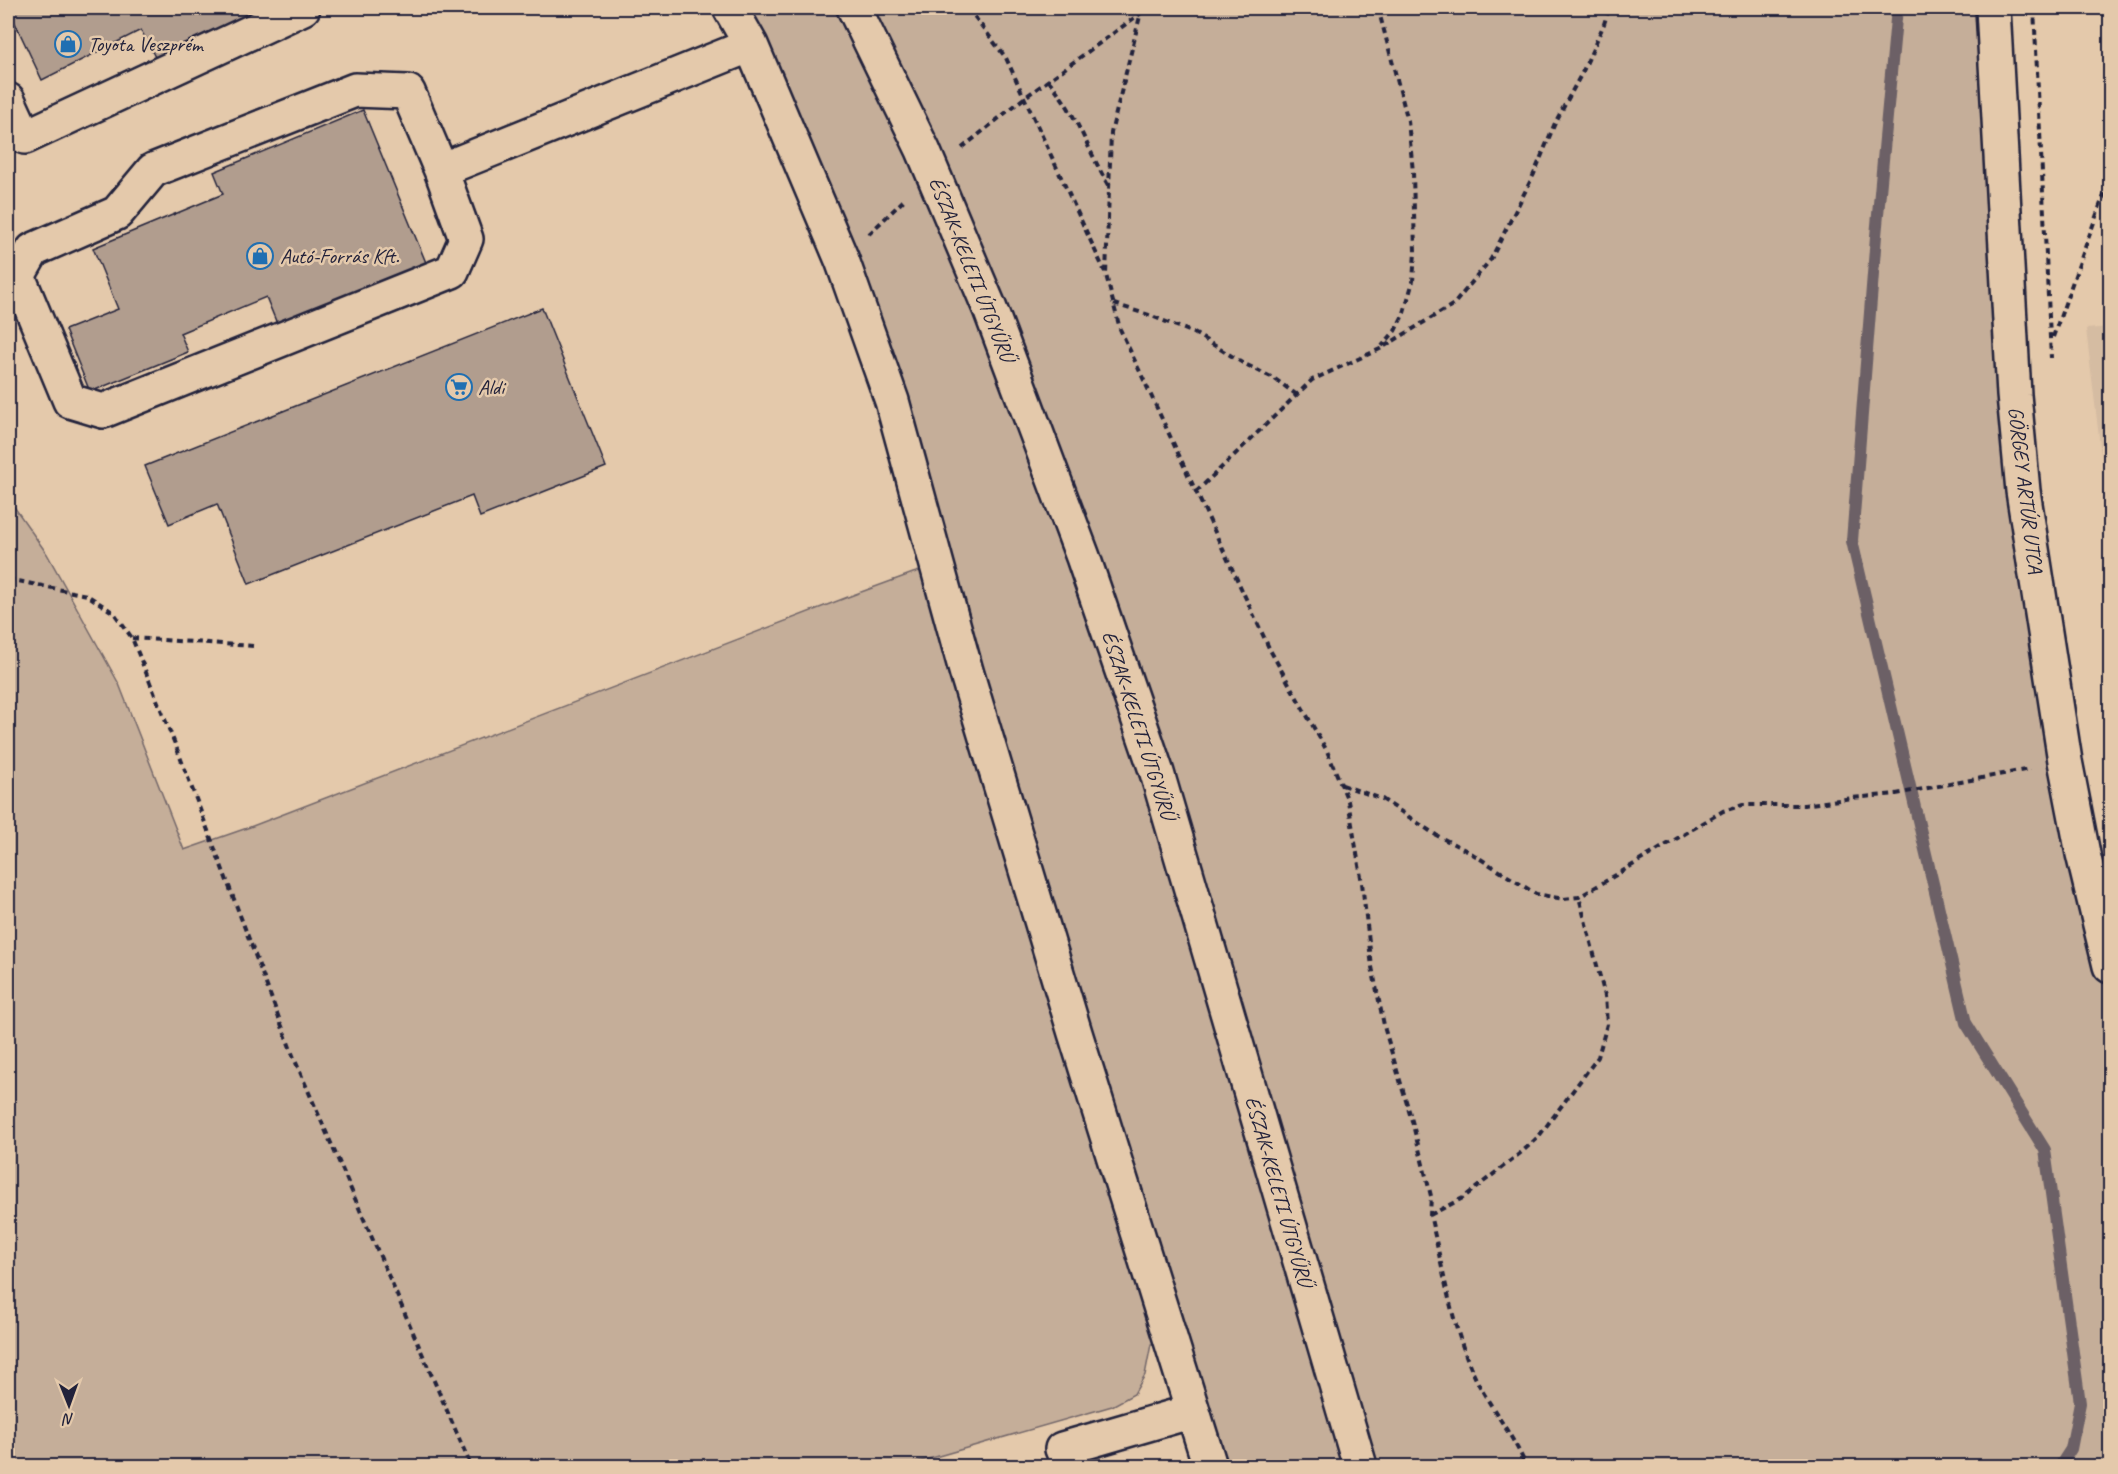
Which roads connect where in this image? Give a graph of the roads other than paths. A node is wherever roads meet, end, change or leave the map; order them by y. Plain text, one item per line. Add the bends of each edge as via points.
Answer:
1 (303, 8) edge
2 (730, 8) edge
3 (854, 8) edge
4 (1993, 8) edge
5 (751, 45) junction
6 (8, 100) edge
7 (441, 170) junction
8 (2110, 966) edge
9 (1193, 1411) junction
10 (1062, 1449) dead end
11 (1210, 1467) edge
12 (1360, 1467) edge

1 - 6 main road via 25,137
2 - 5 main road
3 - 12 main road, ÉSZAK-KELETI ÚTGYŰRŰ via 932,172 990,309 1083,557 1157,773
4 - 8 main road, GÖRGEY ARTÚR UTCA via 2013,383 2023,491 2065,761
5 - 7 main road
5 - 9 main road via 842,260 892,401 966,671
7 - 7 main road via 408,92 355,90 153,170 117,213 33,250 18,276 70,402 103,411 452,271 466,239
9 - 10 main road
9 - 11 main road

